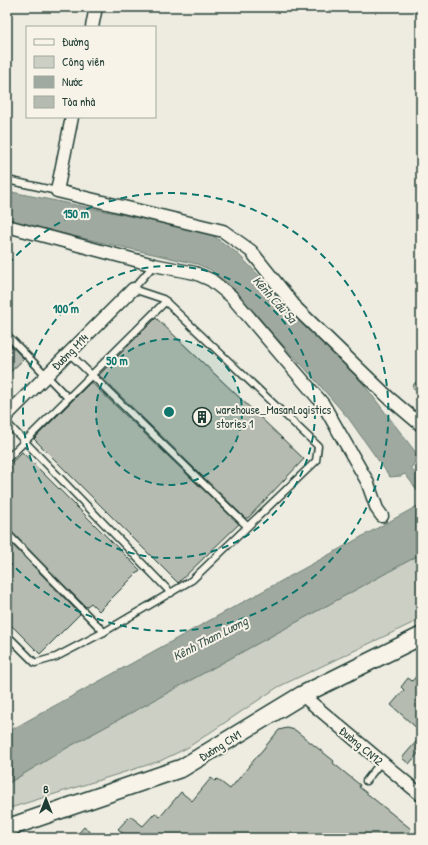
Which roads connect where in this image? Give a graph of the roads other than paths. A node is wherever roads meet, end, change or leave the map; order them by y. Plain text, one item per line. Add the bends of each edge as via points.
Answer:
1 (96, 7) edge
2 (92, 26) edge
3 (72, 118) edge
4 (7, 180) edge
5 (57, 191) junction
6 (7, 226) edge
7 (154, 265) junction
8 (133, 289) junction
9 (166, 302) junction
10 (7, 335) edge
11 (69, 353) junction
12 (47, 375) junction
13 (91, 375) junction
14 (68, 398) junction
15 (7, 415) edge
16 (7, 424) edge
17 (421, 425) edge
18 (25, 442) junction
19 (7, 459) edge
20 (382, 516) dead end
21 (247, 526) junction
22 (7, 532) edge
23 (171, 593) junction
24 (104, 632) junction
25 (7, 635) edge
26 (421, 636) edge
27 (302, 695) junction
28 (381, 762) junction
29 (366, 781) dead end
30 (421, 796) edge
31 (7, 828) edge

1 - 2 street
3 - 5 street
4 - 5 lane
5 - 17 street via 223,231 251,251 297,309 388,397
6 - 7 street
7 - 8 lane
7 - 20 street via 195,273 211,280 231,296 323,404 367,481 377,510
8 - 9 lane
8 - 11 street, Đường M14
9 - 13 lane
9 - 21 lane via 318,446 316,461
10 - 12 lane
11 - 12 street, Đường M14
11 - 13 lane
12 - 14 lane
12 - 15 street, Đường M14
13 - 14 lane
13 - 21 lane
14 - 18 lane
16 - 18 lane
18 - 19 lane
18 - 23 lane
21 - 23 lane via 192,580
22 - 24 lane
23 - 24 lane
24 - 25 lane via 56,657 35,663
26 - 27 street, Đường CN1
27 - 28 street, Đường CN12
27 - 31 street, Đường CN1 via 182,768
28 - 29 lane
28 - 30 street, Đường CN12

